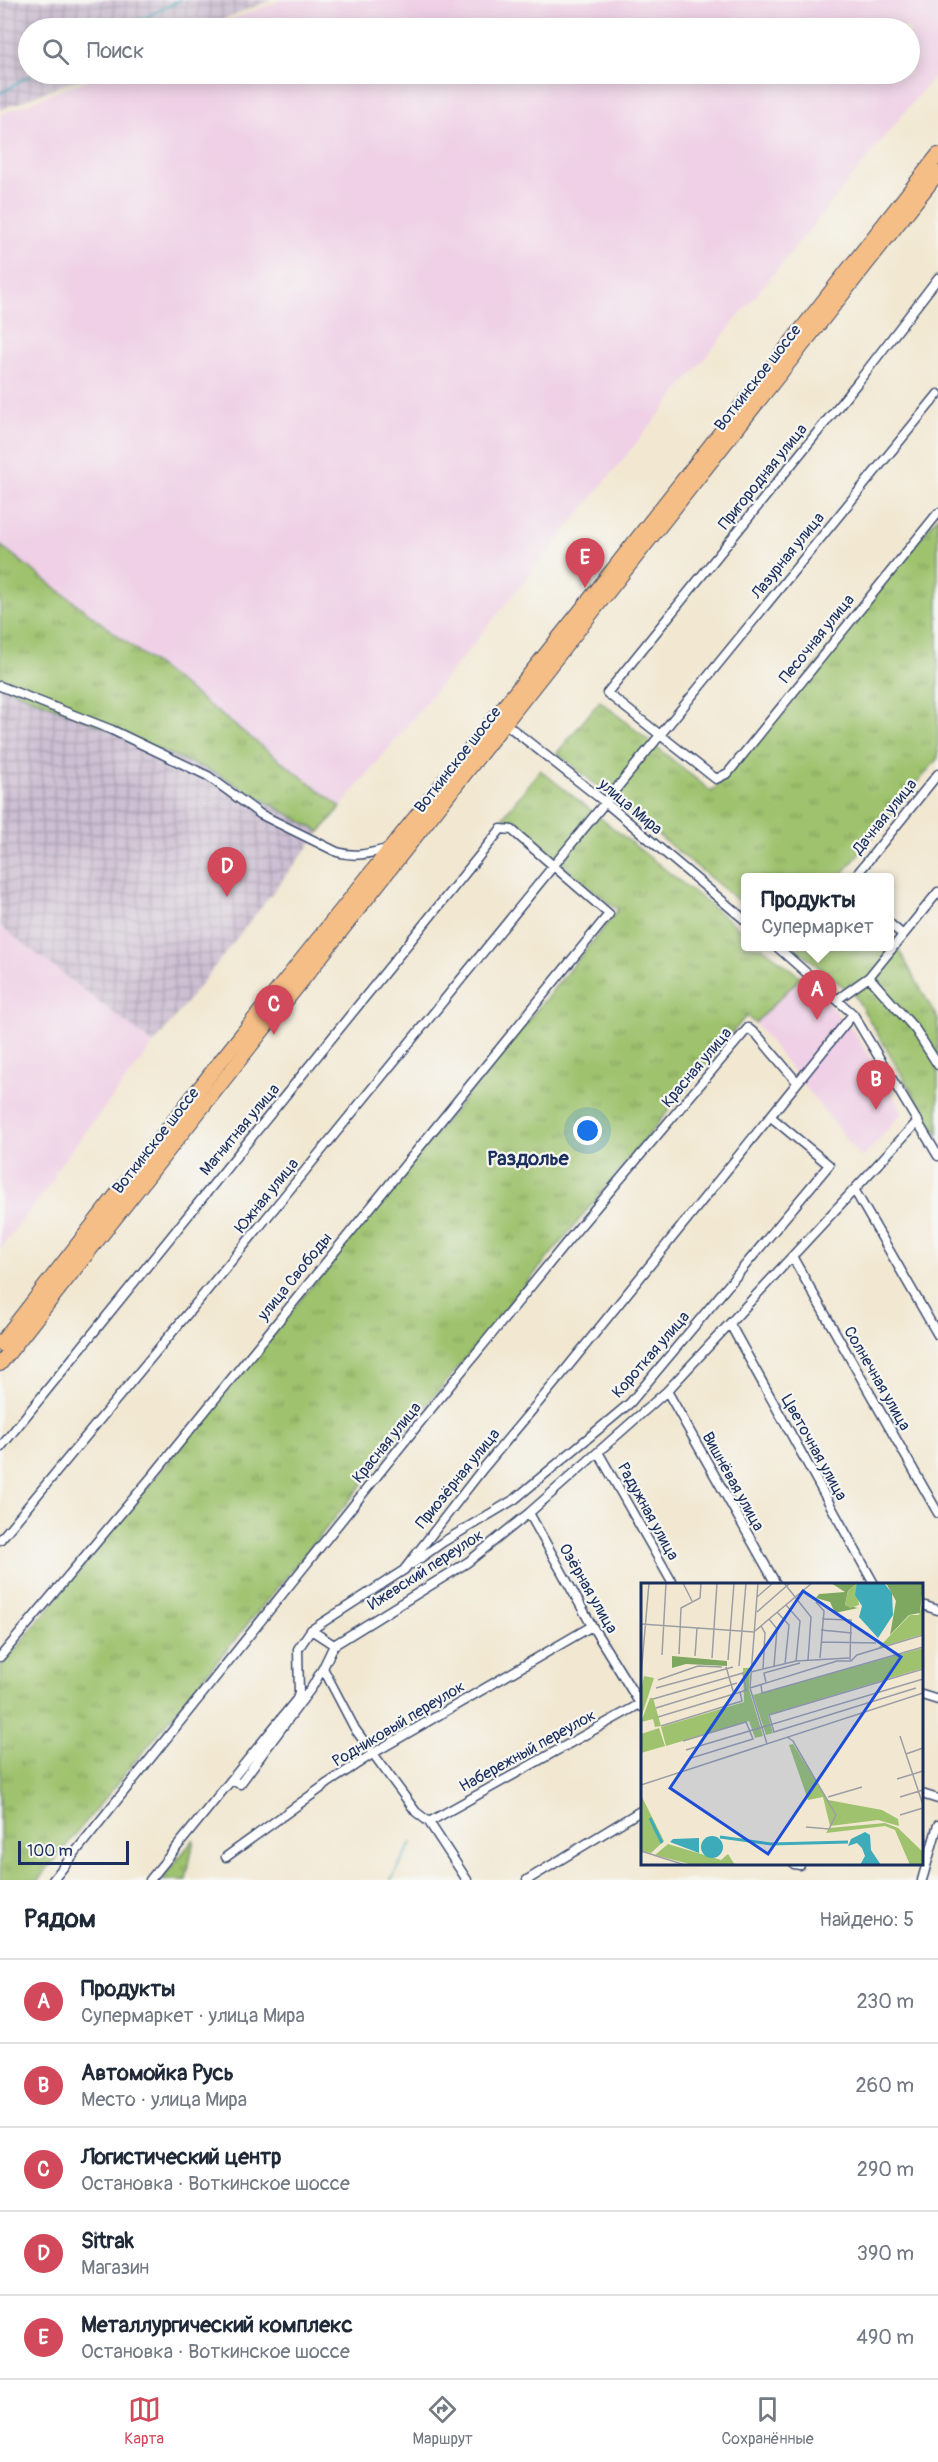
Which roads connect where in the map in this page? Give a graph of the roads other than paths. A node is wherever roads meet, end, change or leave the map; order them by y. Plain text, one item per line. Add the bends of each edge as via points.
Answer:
1 (938, 155) edge
2 (938, 173) edge
3 (938, 278) edge
4 (938, 394) edge
5 (938, 513) edge
6 (0, 686) edge
7 (501, 720) junction
8 (661, 734) junction
9 (938, 774) edge
10 (606, 803) junction
11 (394, 847) junction
12 (553, 866) junction
13 (858, 873) edge
14 (936, 897) edge
15 (741, 917) edge
16 (894, 927) edge
17 (903, 935) junction
18 (894, 946) edge
19 (782, 951) edge
20 (890, 951) edge
21 (869, 977) junction
22 (838, 999) junction
23 (853, 1014) junction
24 (938, 1065) edge
25 (797, 1082) junction
26 (771, 1117) junction
27 (918, 1121) junction
28 (938, 1156) edge
29 (855, 1191) junction
30 (792, 1258) junction
31 (730, 1324) junction
32 (938, 1335) edge
33 (0, 1344) edge
34 (0, 1364) edge
35 (667, 1391) junction
36 (0, 1448) edge
37 (598, 1452) junction
38 (529, 1513) junction
39 (938, 1513) edge
40 (0, 1540) edge
41 (404, 1569) junction
42 (672, 1583) edge
43 (775, 1583) edge
44 (873, 1583) edge
45 (923, 1606) edge
46 (938, 1610) edge
47 (592, 1626) junction
48 (311, 1630) junction
49 (334, 1645) junction
50 (0, 1657) edge
51 (323, 1668) junction
52 (923, 1696) edge
53 (938, 1700) edge
54 (641, 1706) edge
55 (372, 1754) junction
56 (231, 1780) junction
57 (923, 1795) edge
58 (938, 1799) edge
59 (641, 1811) edge
60 (429, 1822) junction
61 (938, 1825) edge
62 (226, 1857) dead end
63 (53, 1880) edge
64 (150, 1880) edge
65 (467, 1880) edge
66 (527, 1880) edge
67 (922, 1880) edge

1 - 7 main road, Воткинское шоссе
2 - 7 main road, Воткинское шоссе
3 - 8 street, Пригородная улица via 608,693
4 - 8 street, Лазурная улица
5 - 8 street, Песочная улица via 728,773 716,779
6 - 11 street via 112,730 208,776 260,814 337,852 365,855
7 - 10 street, улица Мира
7 - 11 main road, Воткинское шоссе
7 - 34 main road, Воткинское шоссе
8 - 10 street, Лазурная улица
9 - 13 street, Дачная улица
10 - 12 street, Южная улица
10 - 15 street, улица Мира
11 - 33 main road, Воткинское шоссе
12 - 36 street, Магнитная улица via 512,830 501,829
12 - 40 street, Южная улица
12 - 50 street, улица Свободы via 609,914 154,1474
14 - 17 street
16 - 17 street
17 - 18 street
19 - 22 street
20 - 21 street
21 - 22 street
21 - 24 street via 915,1029
22 - 23 street
23 - 25 street, Приозёрная улица
23 - 27 street
25 - 26 street, Приозёрная улица
25 - 63 street, Красная улица via 748,1028 428,1412
26 - 41 street, Приозёрная улица
26 - 41 street, Короткая улица via 829,1165 630,1403 515,1499
27 - 28 street
27 - 29 street, Ижевский переулок
29 - 30 street, Ижевский переулок
29 - 32 street
30 - 31 street, Ижевский переулок
30 - 39 street, Солнечная улица
31 - 35 street, Ижевский переулок
31 - 44 street, Цветочная улица
35 - 37 street, Ижевский переулок
35 - 43 street, Вишнёвая улица
37 - 38 street, Ижевский переулок
37 - 42 street, Радужная улица
38 - 47 street, Озёрная улица
38 - 49 street, Ижевский переулок via 468,1562
41 - 48 street, Приозёрная улица
45 - 46 street
47 - 54 street, Озёрная улица
47 - 55 street, Родниковый переулок
48 - 49 street
48 - 56 street via 298,1649 297,1699
49 - 51 street
51 - 55 street
51 - 56 street via 240,1784
52 - 53 street
54 - 60 street, Набережный переулок
55 - 60 street via 416,1812
55 - 62 street, Родниковый переулок
56 - 64 street
57 - 58 street
59 - 66 street
60 - 65 street
61 - 67 street

